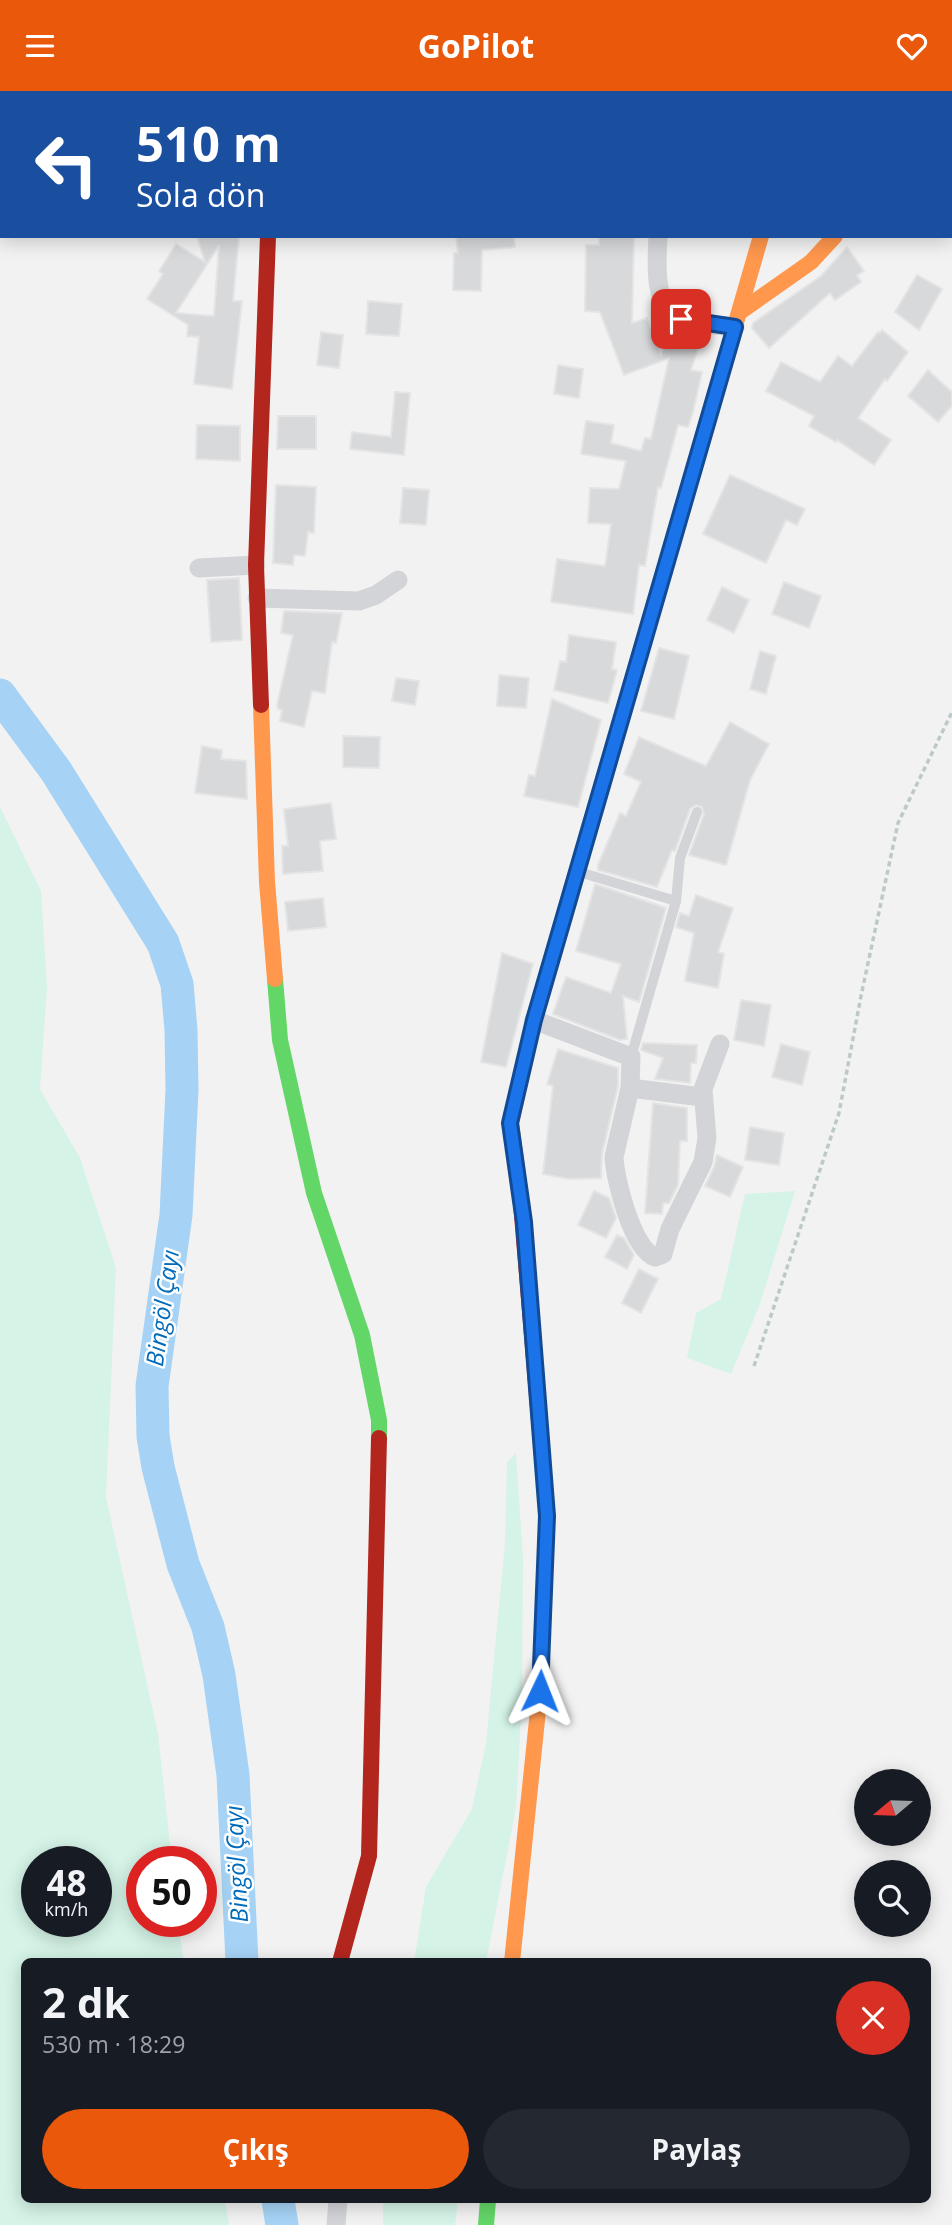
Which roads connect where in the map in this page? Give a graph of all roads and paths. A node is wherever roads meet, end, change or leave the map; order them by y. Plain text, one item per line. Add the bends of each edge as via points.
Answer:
1 (268, 238) edge
2 (658, 238) edge
3 (760, 238) edge
4 (833, 238) edge
5 (738, 320) junction
6 (256, 565) junction
7 (199, 568) dead end
8 (398, 580) dead end
9 (257, 598) junction
10 (952, 712) edge
11 (697, 812) dead end
12 (577, 872) junction
13 (676, 901) junction
14 (534, 1020) junction
15 (720, 1044) dead end
16 (631, 1057) junction
17 (630, 1089) junction
18 (702, 1097) junction
19 (754, 1366) dead end
20 (341, 1958) edge
21 (512, 1958) edge
22 (338, 2203) edge
23 (488, 2203) edge
24 (336, 2225) edge
25 (486, 2225) edge

1 - 6 street
2 - 5 street via 656,266 668,311 681,319
3 - 5 street
4 - 5 street via 811,263
5 - 12 street
6 - 7 street
6 - 9 street
8 - 9 street via 359,601
9 - 20 street via 267,882 280,1040 314,1193 362,1335 379,1420 369,1856
10 - 19 path via 898,823 839,1113
11 - 13 lane via 680,858
12 - 13 lane
12 - 14 street
13 - 16 lane
14 - 16 street
14 - 21 street via 510,1123 524,1222 547,1516 540,1691
15 - 18 street
16 - 17 street
17 - 18 street
17 - 18 street via 615,1168 621,1198 638,1237 654,1257 663,1254 703,1162 707,1138
22 - 24 street
23 - 25 street

